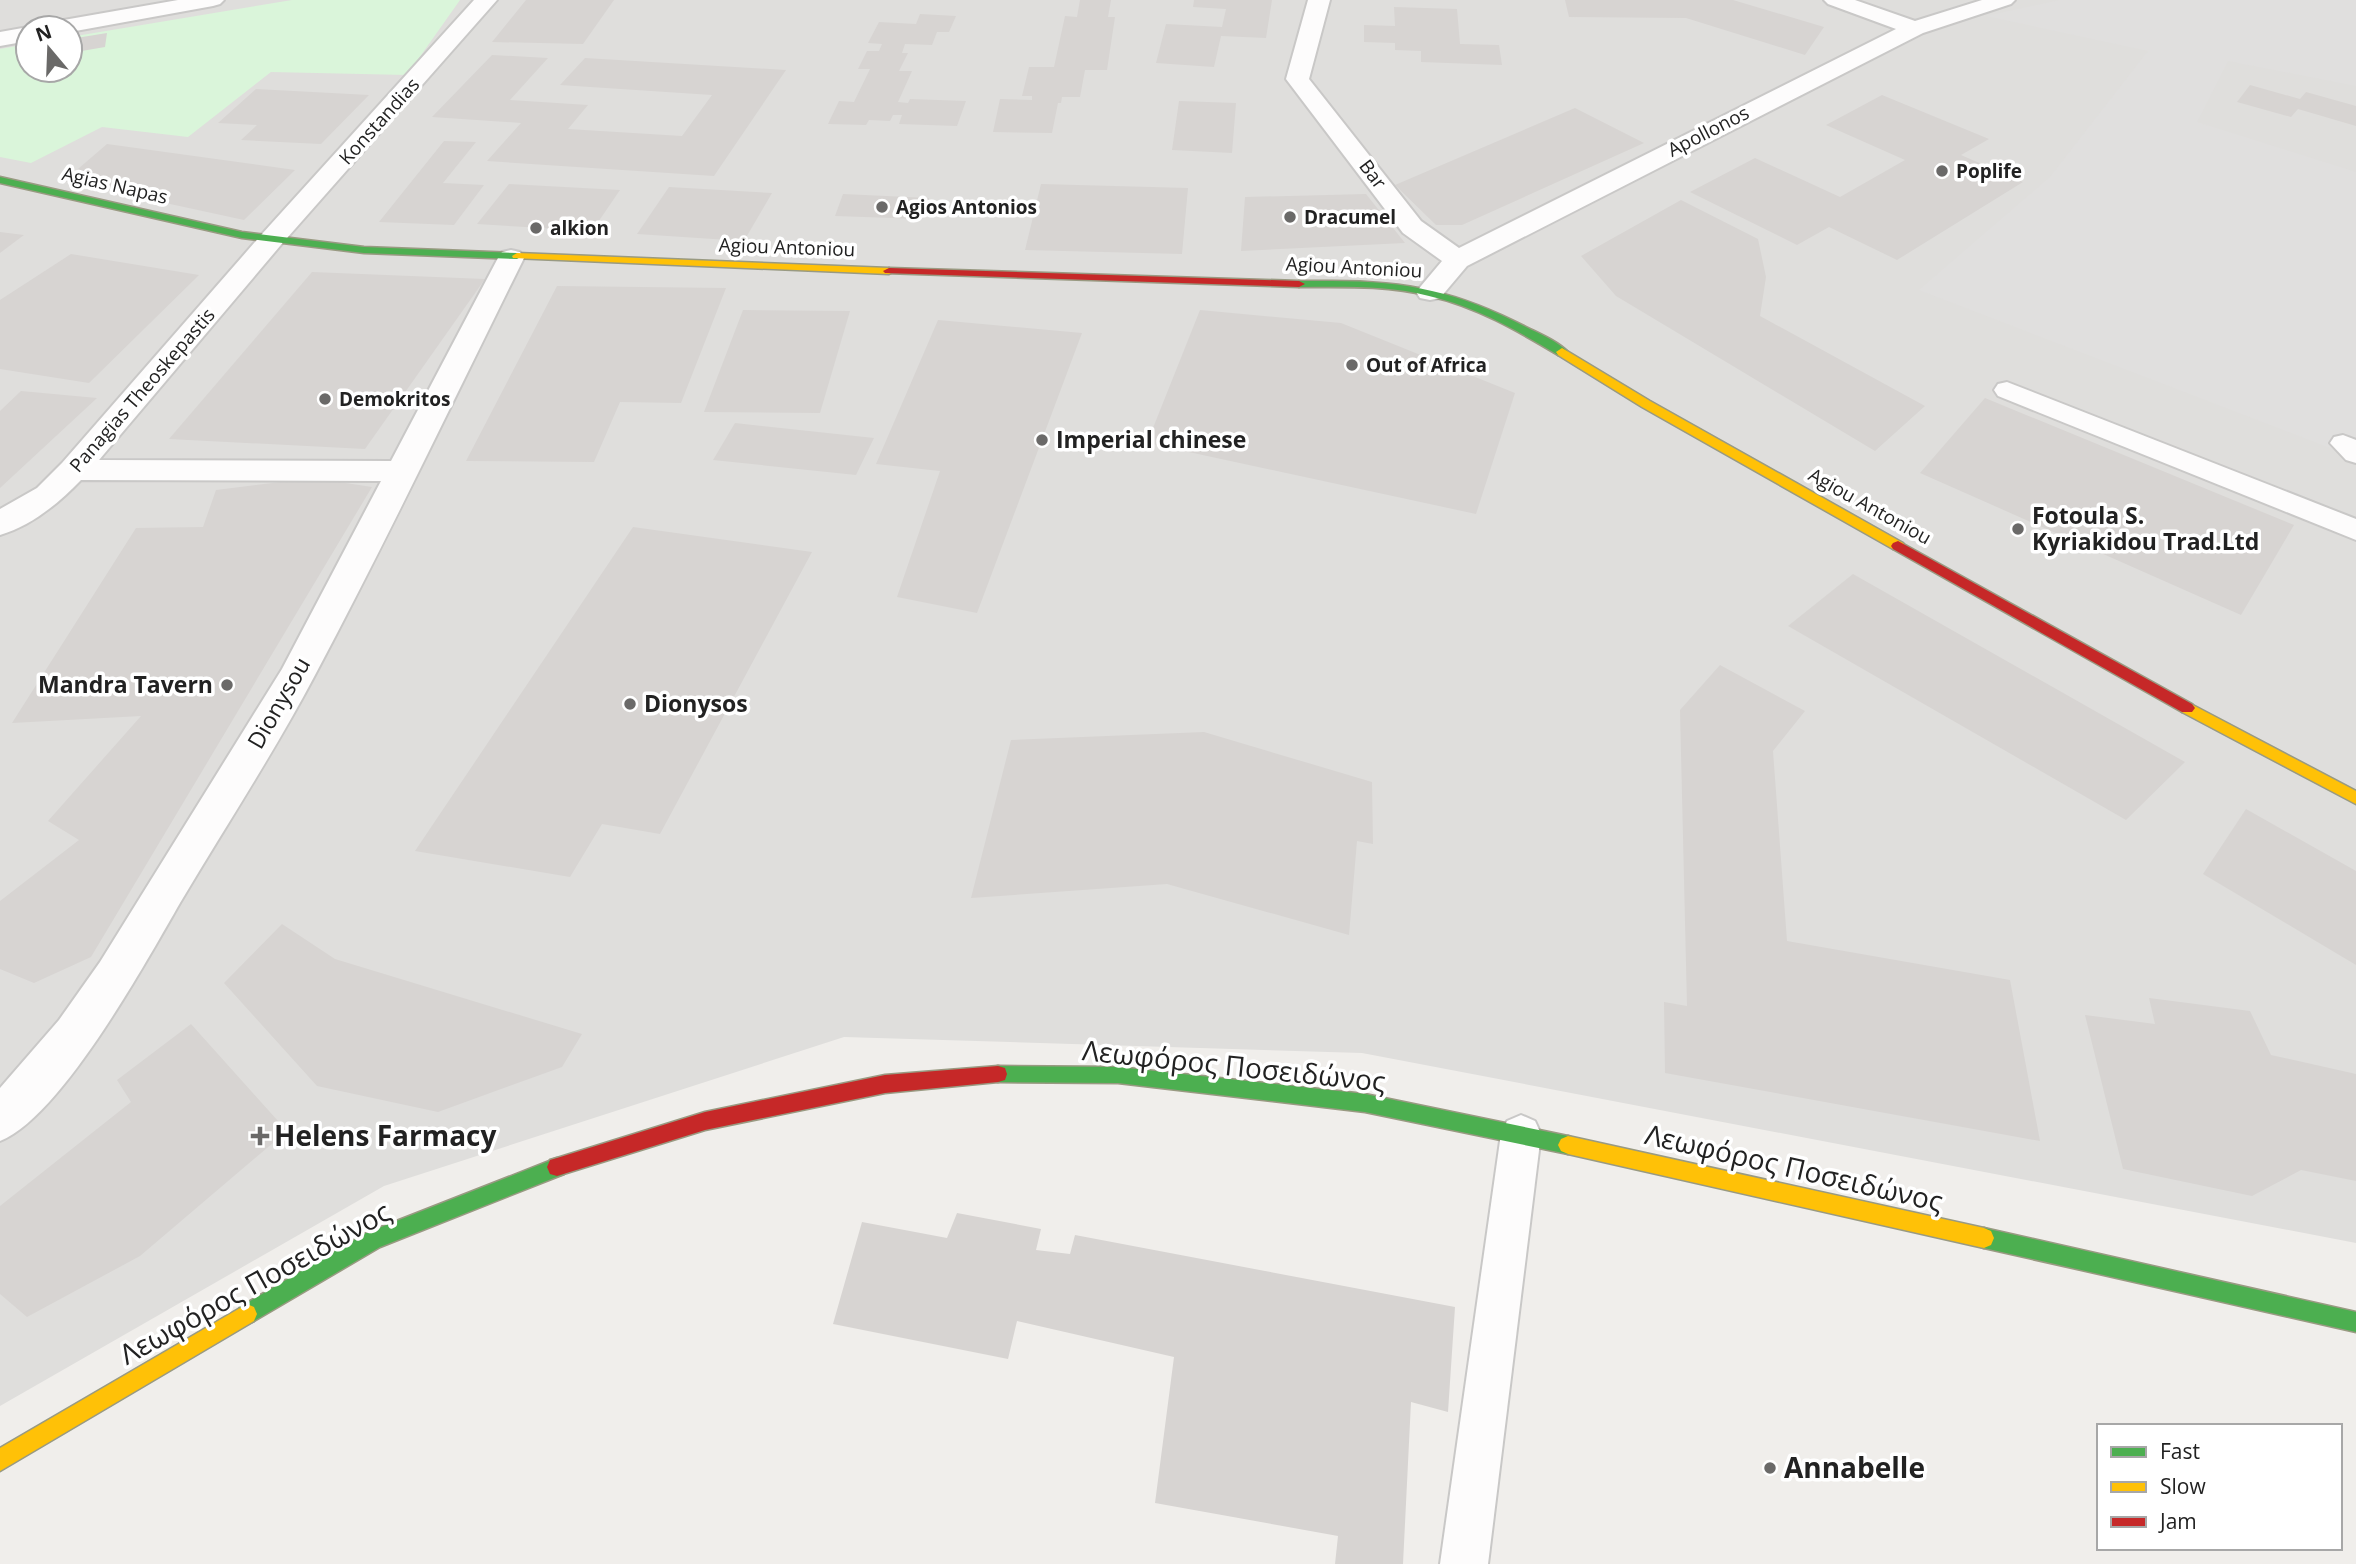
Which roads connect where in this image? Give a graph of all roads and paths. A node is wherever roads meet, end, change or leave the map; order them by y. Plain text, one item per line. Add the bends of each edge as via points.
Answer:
1 (213, 0) edge
2 (486, 0) edge
3 (1319, 0) edge
4 (1835, 0) edge
5 (2004, 0) edge
6 (84, 23) edge
7 (1915, 28) junction
8 (0, 180) edge
9 (221, 230) joint
10 (271, 240) junction
11 (511, 258) junction
12 (1457, 260) junction
13 (1430, 292) junction
14 (2007, 390) dead end
15 (73, 470) junction
16 (401, 471) junction
17 (0, 524) edge
18 (2356, 530) edge
19 (2356, 798) edge
20 (0, 1119) edge
21 (1521, 1134) junction
22 (2356, 1322) edge
23 (0, 1460) edge
24 (1464, 1564) edge

1 - 6 street
2 - 10 street, Konstandias
3 - 12 street, Bar via 1297,79 1412,226
4 - 7 street
5 - 7 street, Apollonos
7 - 12 street, Apollonos
8 - 9 street, Agias Napas
9 - 10 street, Agiou Antoniou
10 - 11 street, Agiou Antoniou
10 - 15 street, Panagias Theoskepastis
11 - 13 street, Agiou Antoniou via 1371,285
11 - 16 street, Dionysou
12 - 13 street, Apollonos
13 - 19 street, Agiou Antoniou via 1552,346 1646,404 2124,674
14 - 18 lane
15 - 16 street
15 - 17 street, Panagias Theoskepastis via 48,495
16 - 20 street, Dionysou via 297,675 115,975 75,1034
21 - 22 street, Λεωφόρος Ποσειδώνος
21 - 23 street, Λεωφόρος Ποσειδώνος via 1365,1103 1118,1075 992,1074 885,1084 705,1121 547,1170 373,1240
21 - 24 lane

